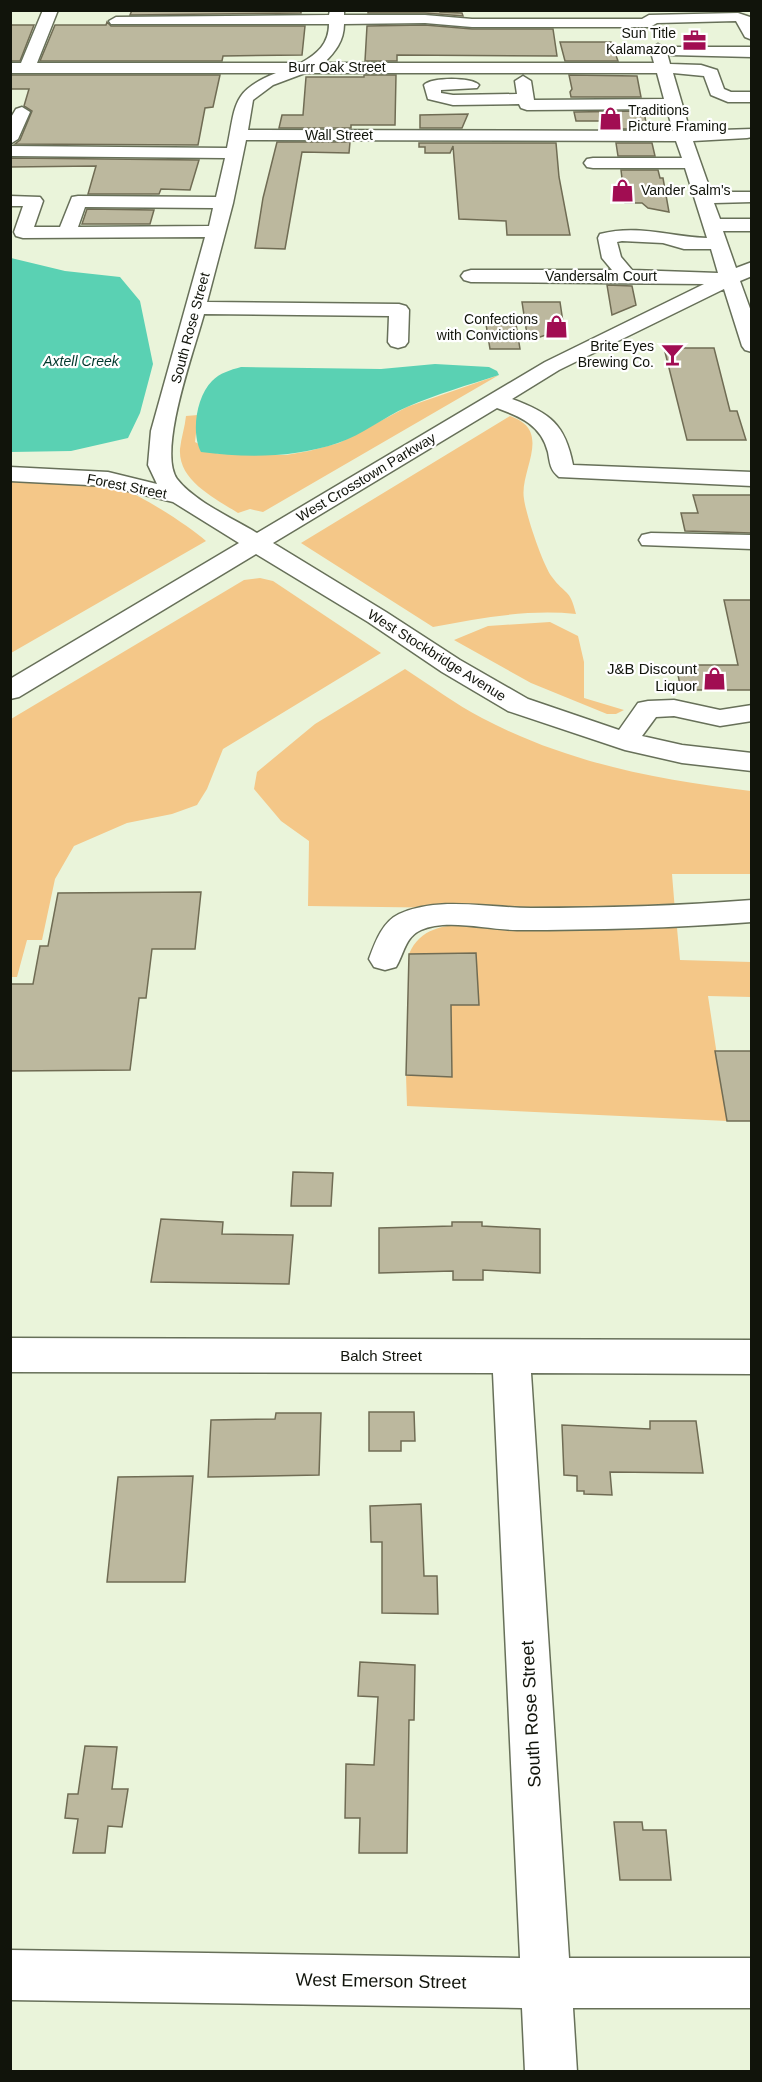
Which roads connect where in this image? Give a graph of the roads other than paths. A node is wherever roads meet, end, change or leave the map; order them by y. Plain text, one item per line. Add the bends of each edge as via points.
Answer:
1 (51, 10) edge
2 (705, 14) edge
3 (337, 16) edge
4 (648, 18) edge
5 (116, 21) dead end
6 (750, 34) edge
7 (695, 52) junction
8 (752, 52) edge
9 (662, 60) junction
10 (309, 67) junction
11 (19, 68) edge
12 (519, 68) junction
13 (706, 73) junction
14 (732, 77) dead end
15 (752, 98) edge
16 (676, 109) junction
17 (22, 112) dead end
18 (752, 113) edge
19 (699, 114) dead end
20 (731, 114) dead end
21 (747, 133) dead end
22 (683, 136) junction
23 (10, 139) edge
24 (238, 144) junction
25 (10, 152) edge
26 (593, 163) dead end
27 (692, 163) junction
28 (704, 198) junction
29 (752, 198) edge
30 (10, 201) edge
31 (224, 202) junction
32 (673, 221) dead end
33 (692, 221) dead end
34 (712, 223) junction
35 (752, 225) edge
36 (217, 231) junction
37 (17, 232) edge
38 (68, 233) junction
39 (607, 238) junction
40 (719, 244) junction
41 (752, 268) edge
42 (471, 276) dead end
43 (627, 276) junction
44 (730, 280) junction
45 (196, 308) junction
46 (398, 342) dead end
47 (752, 346) edge
48 (496, 400) junction
49 (159, 453) junction
50 (10, 474) edge
51 (74, 476) junction
52 (752, 479) edge
53 (181, 497) junction
54 (651, 540) dead end
55 (256, 542) junction
56 (752, 542) edge
57 (10, 691) edge
58 (752, 713) edge
59 (720, 718) junction
60 (625, 741) junction
61 (740, 762) edge
62 (752, 911) edge
63 (385, 959) dead end
64 (10, 1354) edge
65 (511, 1356) junction
66 (752, 1357) edge
67 (10, 1975) edge
68 (546, 1983) junction
69 (752, 1983) edge
70 (551, 2072) edge

1 - 11 street
2 - 4 street
2 - 6 street via 745,20
3 - 4 street via 472,23
3 - 5 street
3 - 10 street, South Rose Street via 336,37 327,54
4 - 9 street
7 - 8 street
7 - 9 street
7 - 13 street
9 - 12 street, Burr Oak Street
9 - 13 street
9 - 16 street
10 - 11 street, Burr Oak Street
10 - 12 street, Burr Oak Street
10 - 24 street, South Rose Street via 279,76 250,93 245,99
12 - 16 street via 531,125 560,126 556,105 621,104
13 - 14 street
13 - 15 street via 717,92 728,97
16 - 19 street
16 - 22 street
17 - 23 street
18 - 20 street
21 - 22 street, Wall Street
22 - 24 street, Wall Street
22 - 27 street
24 - 25 street, Wall Street
24 - 31 street, South Rose Street
26 - 27 street
27 - 28 street
28 - 29 street
28 - 34 street
30 - 37 street via 34,201
31 - 36 street, South Rose Street
31 - 38 street via 78,201
32 - 39 street via 609,224
33 - 34 street
34 - 35 street
34 - 40 street
36 - 38 street
36 - 45 street, South Rose Street
37 - 38 street
39 - 40 street via 664,237 684,243
39 - 43 street via 612,258
40 - 44 street
41 - 44 street, West Crosstown Parkway
42 - 43 street, Vandersalm Court
43 - 44 street, Vandersalm Court
44 - 47 street
44 - 48 street, West Crosstown Parkway via 552,366
45 - 46 street via 399,310
45 - 49 street, South Rose Street
48 - 52 street via 533,415 548,427 558,442 562,468 567,472
48 - 55 street, West Crosstown Parkway
49 - 51 street, Forest Street via 121,468
49 - 53 street, South Rose Street via 164,478
50 - 51 street, Forest Street
51 - 53 street, Forest Street via 123,482
53 - 55 street, West Stockbridge Avenue
54 - 56 street
55 - 57 street, West Crosstown Parkway
55 - 60 street, West Stockbridge Avenue via 518,705
58 - 59 street
59 - 60 street via 674,708 648,709
59 - 61 street
60 - 61 street, West Stockbridge Avenue
62 - 63 street via 678,917 435,916 409,922 393,936
64 - 65 street, Balch Street
65 - 66 street, Balch Street
65 - 68 street, South Rose Street
67 - 68 street, West Emerson Street
68 - 69 street, West Emerson Street
68 - 70 street, South Rose Street

